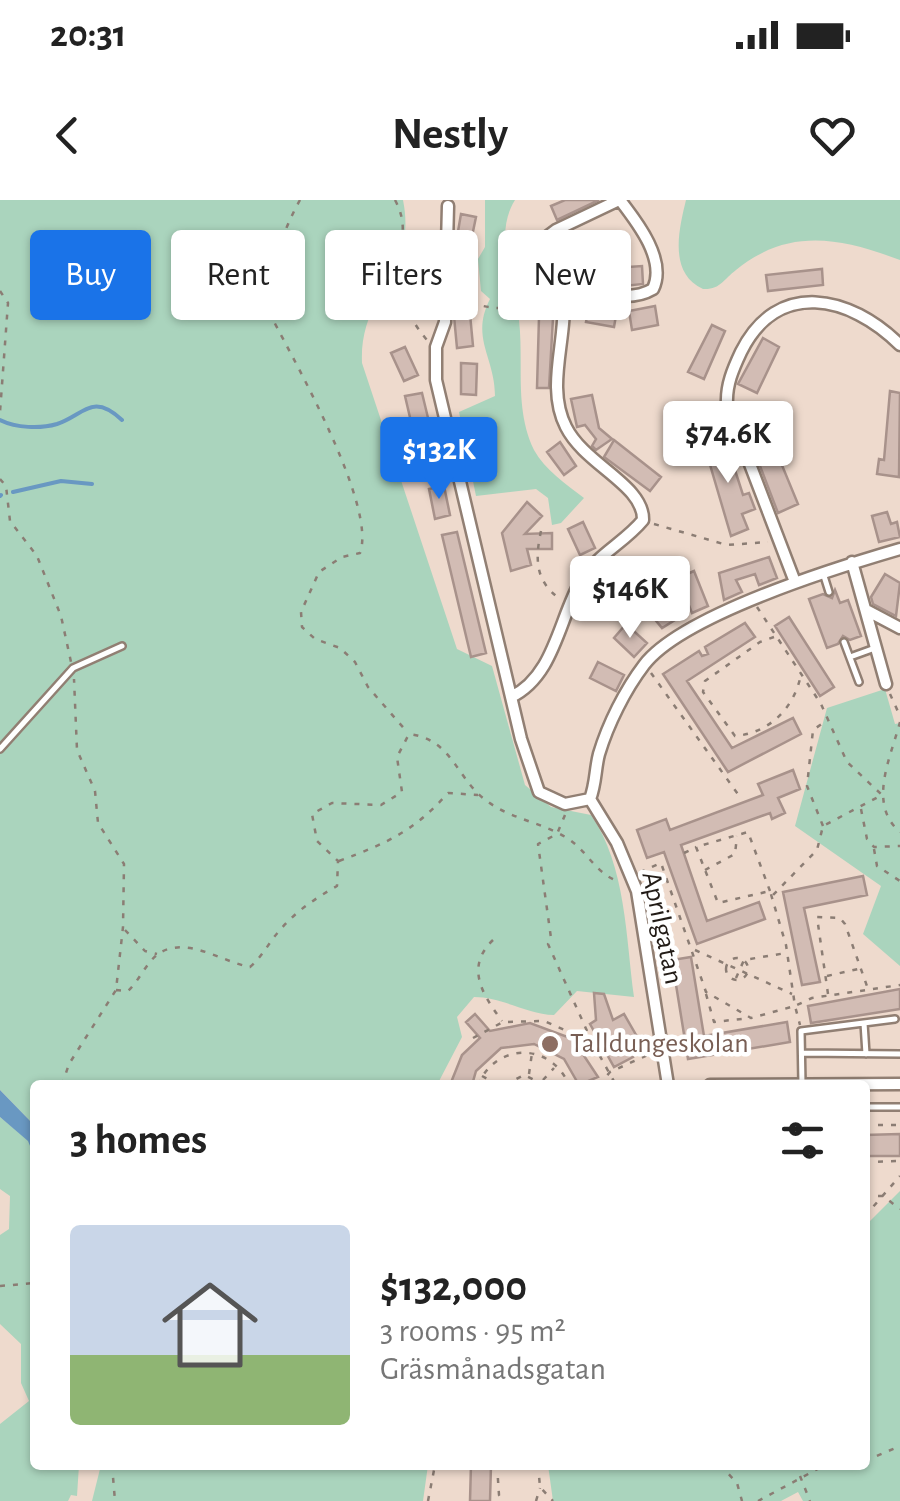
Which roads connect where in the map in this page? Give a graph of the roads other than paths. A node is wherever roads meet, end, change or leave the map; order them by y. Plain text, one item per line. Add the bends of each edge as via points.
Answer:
1 (620, 200) edge
2 (448, 206) dead end
3 (560, 230) edge
4 (631, 295) edge
5 (559, 320) edge
6 (900, 345) edge
7 (900, 548) edge
8 (852, 562) junction
9 (822, 573) junction
10 (795, 582) junction
11 (829, 592) dead end
12 (866, 610) junction
13 (900, 628) edge
14 (844, 642) dead end
15 (122, 646) dead end
16 (875, 648) junction
17 (850, 657) junction
18 (859, 682) dead end
19 (888, 689) road end
20 (511, 697) junction
21 (0, 750) edge
22 (590, 799) junction
23 (895, 1019) dead end
24 (864, 1023) junction
25 (803, 1053) junction
26 (866, 1054) junction
27 (900, 1054) edge
28 (667, 1080) edge
29 (802, 1080) edge
30 (870, 1084) edge
31 (900, 1084) edge
32 (870, 1107) edge
33 (900, 1107) edge

1 - 3 street
1 - 4 street via 649,246 657,274 653,289
2 - 20 street via 436,380
5 - 20 street via 558,394 566,426 585,456 636,494 643,520 592,566 543,666
6 - 10 street via 862,314 826,302 780,309 754,330 733,372 726,404
7 - 8 street
8 - 9 street
8 - 12 street
9 - 10 street
9 - 11 lane
10 - 22 street via 688,629 644,665 603,742
12 - 13 street
12 - 16 street
14 - 17 lane
15 - 21 lane via 72,668
16 - 17 lane
16 - 19 street
17 - 18 lane
20 - 22 street via 534,786 570,804
22 - 28 street, Aprilgatan via 633,879
23 - 24 lane
24 - 25 lane via 801,1031
24 - 26 lane
25 - 26 lane
25 - 29 lane
26 - 27 lane
30 - 31 street
32 - 33 lane

